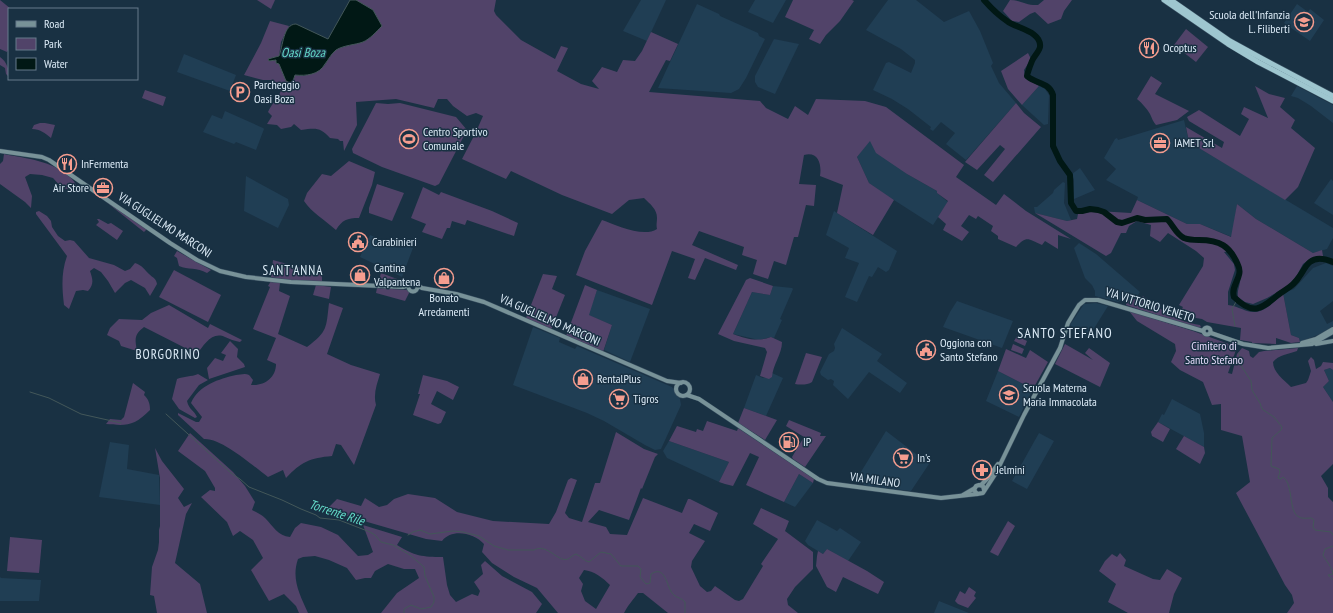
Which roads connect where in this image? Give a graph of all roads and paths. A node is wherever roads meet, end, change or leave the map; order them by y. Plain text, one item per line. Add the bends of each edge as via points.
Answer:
1 (1164, 0) edge
2 (1171, 0) edge
3 (1333, 96) edge
4 (1333, 101) edge
5 (0, 151) edge
6 (409, 287) junction
7 (417, 287) junction
8 (1332, 332) edge
9 (1322, 337) junction
10 (1331, 341) edge
11 (1312, 344) junction
12 (1294, 346) junction
13 (667, 381) junction
14 (681, 383) junction
15 (676, 388) junction
16 (690, 388) junction
17 (687, 395) junction
18 (699, 399) junction
19 (1004, 456) junction
20 (981, 485) junction
21 (975, 488) junction
22 (984, 490) junction
23 (977, 494) junction
24 (960, 496) junction

1 - 4 highway via 1258,62
2 - 3 highway via 1230,41
5 - 6 street, VIA GUGLIELMO MARCONI via 49,160 197,260 220,271 291,282
6 - 7 street via 414,291
6 - 7 street via 414,282
7 - 13 street, VIA GUGLIELMO MARCONI via 484,302
8 - 9 street
8 - 10 street
9 - 10 street
9 - 11 street, VIA VITTORIO VENETO
9 - 12 street, VIA VITTORIO VENETO
10 - 11 street
11 - 12 street, VIA VITTORIO VENETO
12 - 19 street, VIA VITTORIO VENETO via 1251,346 1211,333 1209,328 1203,331 1098,300 1084,300 1068,323 1058,352 1036,390
13 - 14 street, VIA GUGLIELMO MARCONI
13 - 15 street, VIA GUGLIELMO MARCONI
14 - 15 street
14 - 16 street via 687,383
15 - 17 street via 679,395
16 - 17 street
16 - 18 street
17 - 18 street
18 - 24 street, VIA MILANO via 818,479 833,484 931,497
19 - 20 street
19 - 22 street
20 - 21 street
20 - 22 street
21 - 23 street
21 - 24 street, VIA MILANO
22 - 23 street via 982,494
23 - 24 street, VIA MILANO

